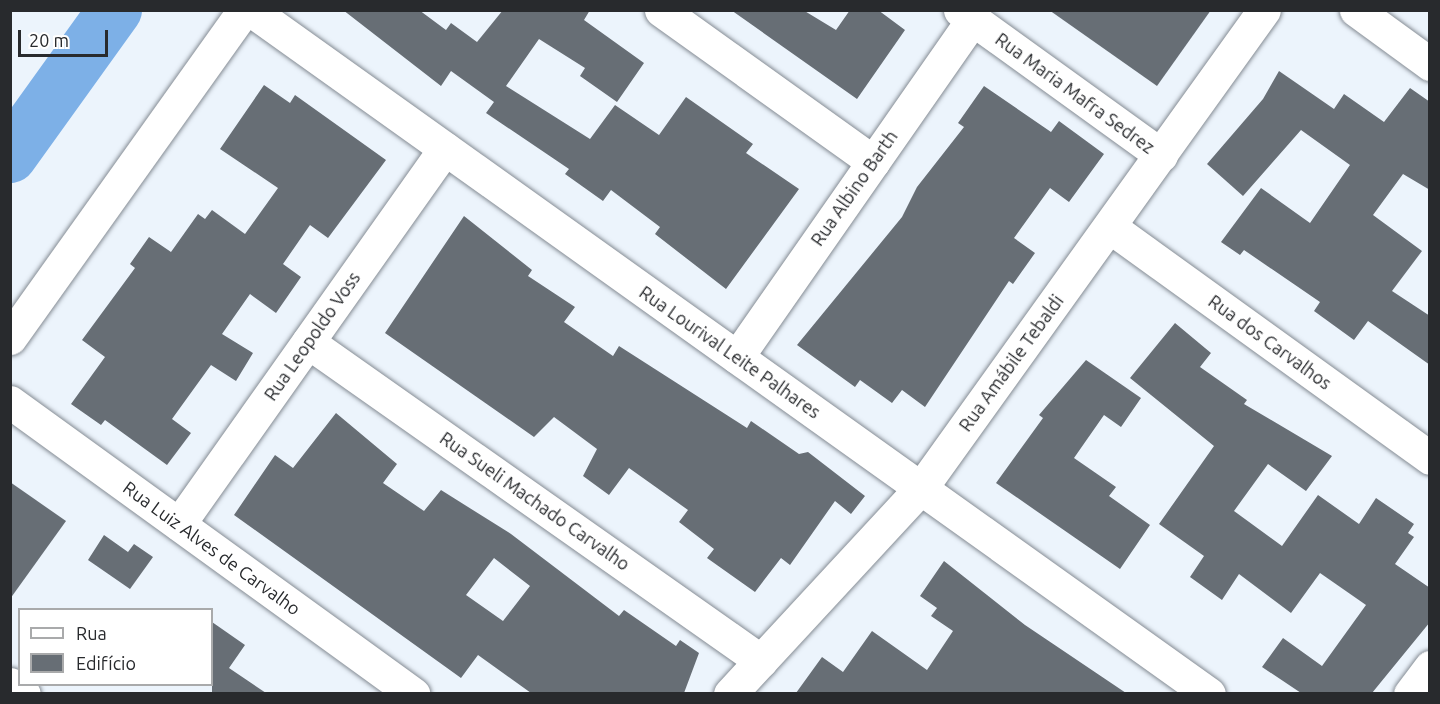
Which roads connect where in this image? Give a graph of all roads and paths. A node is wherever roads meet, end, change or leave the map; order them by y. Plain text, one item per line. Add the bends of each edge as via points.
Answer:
1 (244, 10) edge
2 (251, 10) edge
3 (661, 10) edge
4 (1264, 10) edge
5 (1356, 10) edge
6 (966, 15) edge
7 (1430, 63) edge
8 (445, 149) junction
9 (1161, 155) junction
10 (873, 162) junction
11 (1110, 227) junction
12 (10, 338) edge
13 (308, 342) junction
14 (736, 357) junction
15 (10, 402) edge
16 (1430, 458) edge
17 (921, 488) junction
18 (179, 524) junction
19 (761, 661) junction
20 (1430, 667) edge
21 (10, 684) edge
22 (24, 693) edge
23 (413, 693) edge
24 (730, 693) edge
25 (1209, 693) edge
26 (1410, 693) edge

1 - 12 street
2 - 8 street, Rua Lourival Leite Palhares
3 - 10 street
4 - 9 street, Rua Amábile Tebaldi
5 - 7 street
6 - 9 street, Rua Maria Mafra Sedrez
6 - 10 street, Rua Albino Barth
8 - 13 street, Rua Leopoldo Voss
8 - 14 street, Rua Lourival Leite Palhares
9 - 11 street, Rua Amábile Tebaldi
10 - 14 street, Rua Albino Barth
11 - 16 street, Rua dos Carvalhos
11 - 17 street, Rua Amábile Tebaldi
13 - 18 street, Rua Leopoldo Voss
13 - 19 street, Rua Sueli Machado Carvalho
14 - 17 street, Rua Lourival Leite Palhares
15 - 18 street, Rua Luiz Alves de Carvalho
17 - 19 street, Rua Amábile Tebaldi
17 - 25 street, Rua Lourival Leite Palhares
18 - 23 street, Rua Luiz Alves de Carvalho
19 - 24 street, Rua Amábile Tebaldi
20 - 26 street
21 - 22 street

